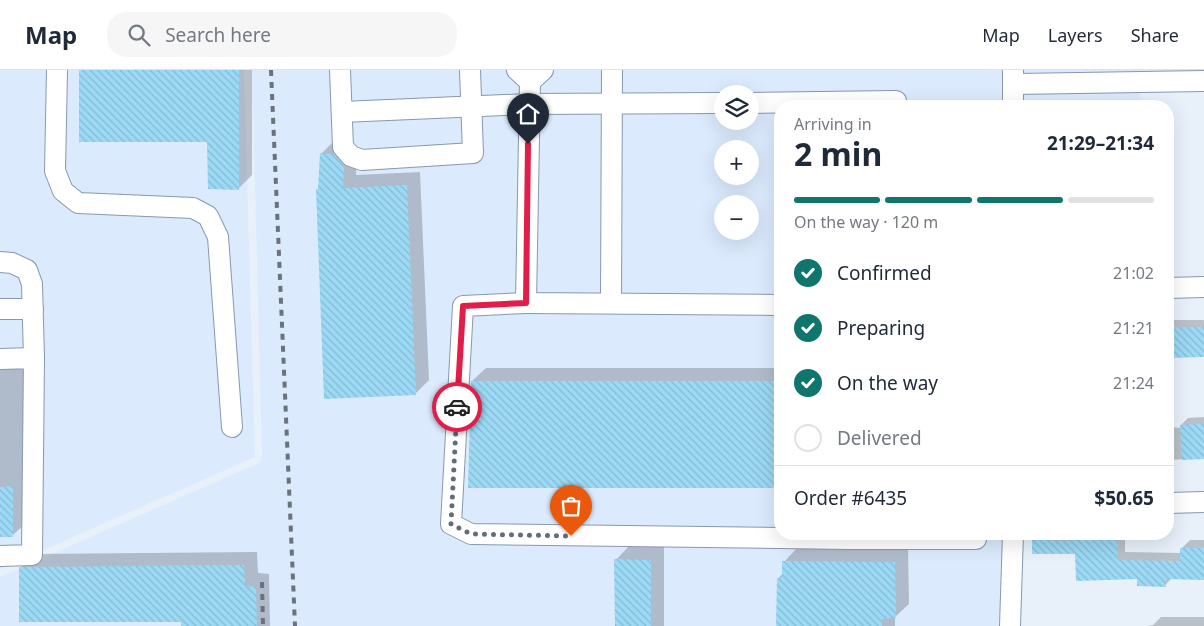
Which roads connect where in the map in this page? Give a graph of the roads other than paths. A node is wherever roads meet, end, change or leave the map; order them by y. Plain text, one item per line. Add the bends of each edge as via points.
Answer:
1 (57, 70) edge
2 (340, 70) edge
3 (470, 70) edge
4 (612, 70) edge
5 (530, 74) edge
6 (1013, 77) edge
7 (1204, 81) edge
8 (1013, 100) edge
9 (759, 102) edge
10 (774, 102) edge
11 (714, 103) edge
12 (529, 104) junction
13 (612, 104) junction
14 (472, 106) junction
15 (342, 112) junction
16 (0, 262) edge
17 (1204, 287) edge
18 (1174, 288) edge
19 (526, 303) junction
20 (611, 303) junction
21 (774, 304) edge
22 (0, 308) edge
23 (33, 309) junction
24 (34, 358) junction
25 (0, 359) edge
26 (232, 427) dead end
27 (1204, 502) edge
28 (1174, 503) edge
29 (774, 538) edge
30 (1013, 540) edge
31 (0, 556) edge
32 (1010, 626) edge

1 - 26 street via 55,171 63,191 78,203 193,208 208,216 218,237
2 - 15 street
3 - 14 street
4 - 13 street
5 - 12 street
6 - 7 street
6 - 8 street
9 - 10 street
11 - 13 street
12 - 13 street
12 - 14 street
12 - 19 street
13 - 20 street
14 - 15 street
14 - 15 street via 473,153 362,160 351,156 343,147
16 - 23 street via 12,262 27,270 32,284
17 - 18 street
19 - 20 street
19 - 29 street via 463,306 451,524 471,534
20 - 21 street
22 - 23 street
23 - 24 street
24 - 25 street
24 - 31 street via 32,555
27 - 28 street
30 - 32 street

